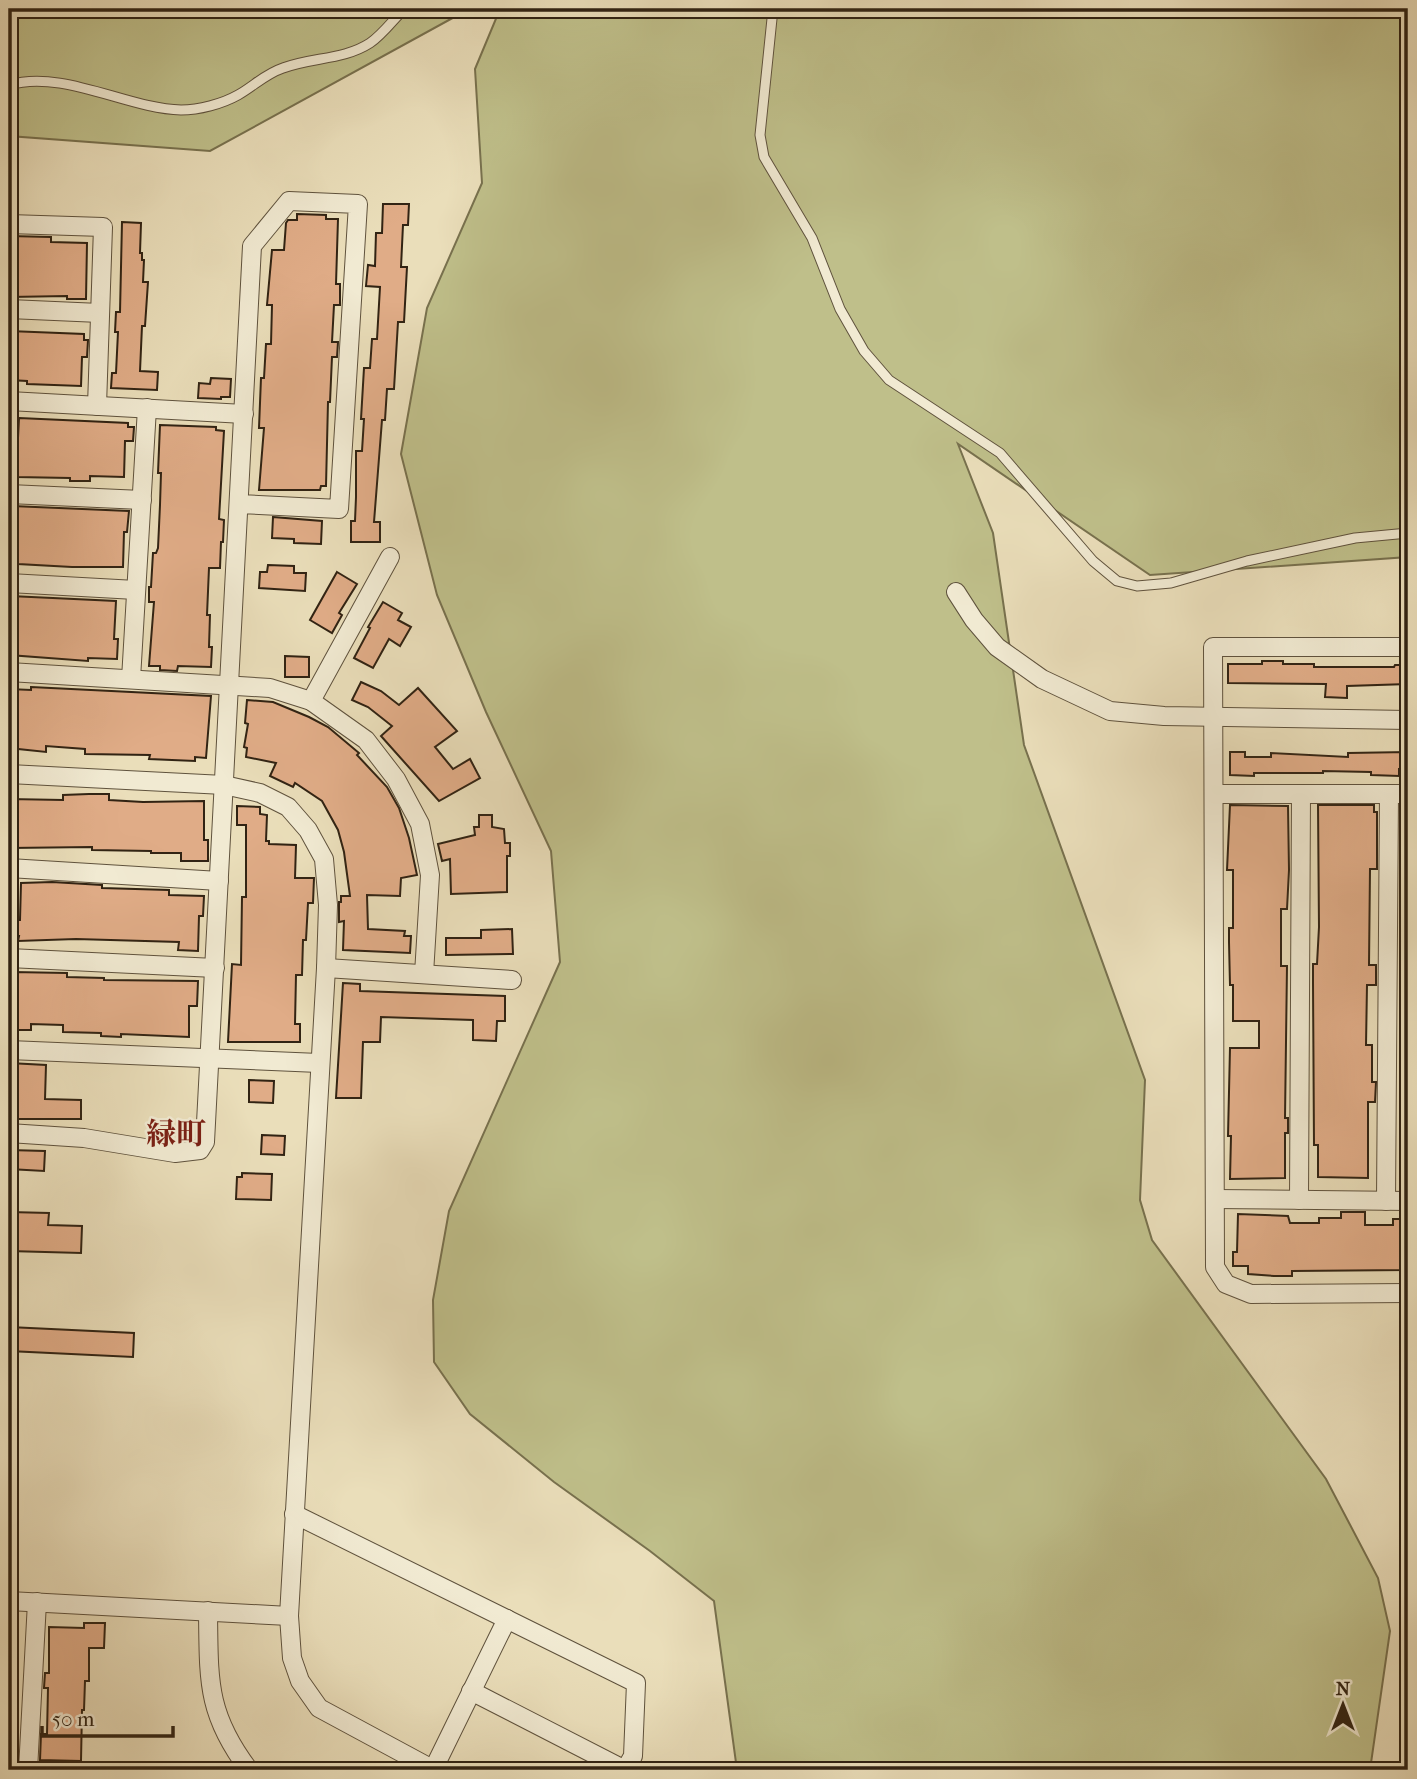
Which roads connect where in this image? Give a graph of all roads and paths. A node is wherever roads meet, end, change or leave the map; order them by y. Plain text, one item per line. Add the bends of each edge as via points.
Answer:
1 (404, 9) edge
2 (773, 9) edge
3 (9, 85) edge
4 (9, 224) edge
5 (9, 309) edge
6 (100, 313) junction
7 (9, 401) edge
8 (97, 406) junction
9 (147, 408) junction
10 (244, 414) junction
11 (9, 494) edge
12 (142, 500) junction
13 (239, 504) junction
14 (1408, 533) edge
15 (390, 557) dead end
16 (9, 583) edge
17 (136, 590) junction
18 (956, 592) dead end
19 (1408, 648) edge
20 (9, 672) edge
21 (131, 679) junction
22 (229, 685) junction
23 (311, 701) junction
24 (1213, 717) junction
25 (1408, 720) edge
26 (9, 774) edge
27 (224, 785) junction
28 (1215, 794) junction
29 (1301, 794) junction
30 (1389, 794) junction
31 (1408, 794) edge
32 (9, 868) edge
33 (219, 881) junction
34 (9, 958) edge
35 (215, 968) junction
36 (326, 968) junction
37 (424, 974) junction
38 (512, 980) dead end
39 (9, 1050) edge
40 (210, 1058) junction
41 (319, 1063) junction
42 (9, 1133) edge
43 (1215, 1199) junction
44 (1299, 1200) junction
45 (1386, 1201) junction
46 (1408, 1201) edge
47 (1408, 1293) edge
48 (294, 1514) junction
49 (9, 1601) edge
50 (37, 1602) junction
51 (208, 1611) junction
52 (289, 1616) junction
53 (507, 1619) junction
54 (471, 1691) junction
55 (28, 1770) edge
56 (249, 1770) edge
57 (433, 1770) edge

1 - 3 lane via 360,48 286,66 212,106 182,110 80,87 23,81
2 - 14 lane via 760,135 764,157 813,238 840,309 864,351 888,380 1000,453 1101,568 1117,581 1138,586 1171,583 1355,538
4 - 6 street via 103,227
5 - 6 street
6 - 8 street
7 - 8 street
8 - 9 street
9 - 10 street
9 - 12 street
10 - 13 street
10 - 13 street via 252,246 289,201 358,204 339,509
11 - 12 street
12 - 17 street
13 - 22 street
15 - 23 street
16 - 17 street
17 - 21 street
18 - 24 street via 997,647 1042,679 1110,711
19 - 24 street via 1213,647
20 - 21 street
21 - 22 street
22 - 23 street via 270,688
22 - 27 street
23 - 37 street via 366,740 396,779 420,824 430,875
24 - 25 street
24 - 28 street
26 - 27 street
27 - 33 street
27 - 36 street via 260,793 288,807 308,830 324,859
28 - 29 street
28 - 43 street
29 - 30 street
29 - 44 street
30 - 31 street
30 - 45 street
32 - 33 street
33 - 35 street
34 - 35 street
35 - 40 street
36 - 37 street
36 - 41 street
37 - 38 street
39 - 40 street
40 - 41 street
40 - 42 street via 205,1142 200,1150 174,1153 84,1138
41 - 48 street
43 - 44 street
43 - 47 street via 1215,1267 1226,1284 1251,1294
44 - 45 street
45 - 46 street
48 - 52 street
48 - 53 street
49 - 50 street
50 - 51 street
50 - 55 street
51 - 52 street
51 - 56 street via 209,1680 218,1720
52 - 57 street via 292,1658 300,1681 319,1707
53 - 54 street
53 - 54 street via 636,1683 633,1756 625,1770
54 - 57 street

